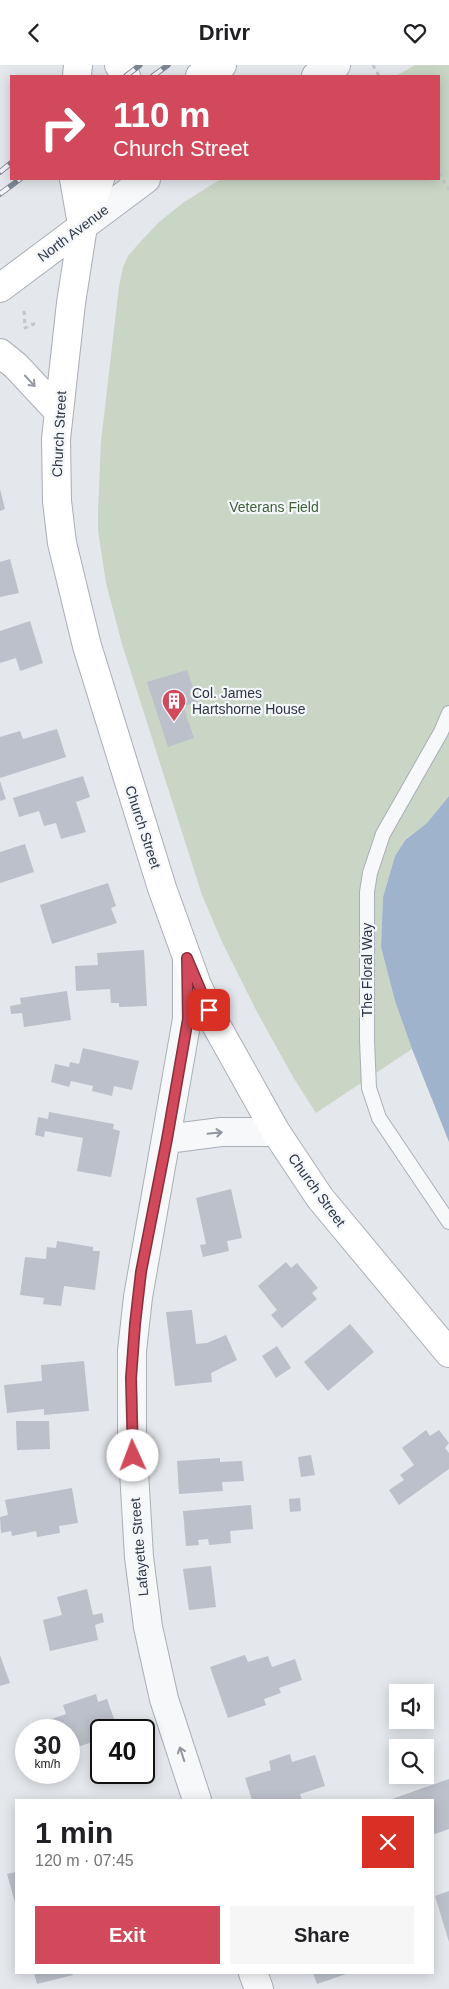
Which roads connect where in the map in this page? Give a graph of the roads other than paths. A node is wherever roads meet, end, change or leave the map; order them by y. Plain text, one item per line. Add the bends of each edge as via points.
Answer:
1 (222, 65) edge
2 (336, 65) edge
3 (202, 75) edge
4 (318, 75) edge
5 (74, 180) edge
6 (100, 180) edge
7 (145, 180) edge
8 (83, 226) junction
9 (0, 289) edge
10 (0, 353) edge
11 (58, 411) junction
12 (449, 713) edge
13 (187, 958) junction
14 (276, 1133) junction
15 (167, 1139) junction
16 (449, 1222) edge
17 (449, 1353) edge
18 (197, 1799) edge
19 (253, 1974) edge
20 (259, 1989) edge

1 - 3 main road
2 - 4 street
5 - 8 main road
6 - 8 main road
7 - 8 street, North Avenue
8 - 9 main road, North Avenue
8 - 11 main road, Church Street
10 -> 11 main road
11 - 13 main road, Church Street via 57,501 68,571 114,734
12 - 16 lane, The Floral Way via 383,834 367,892 367,1040 372,1101 379,1118
13 - 14 main road, Church Street via 215,1023
13 - 15 street, Lafayette Street via 188,1019
15 -> 14 street via 221,1132
14 - 17 main road, Church Street via 320,1198
18 -> 15 street, Lafayette Street via 164,1699 148,1627 133,1466 131,1378 135,1324 141,1272
19 - 20 street

